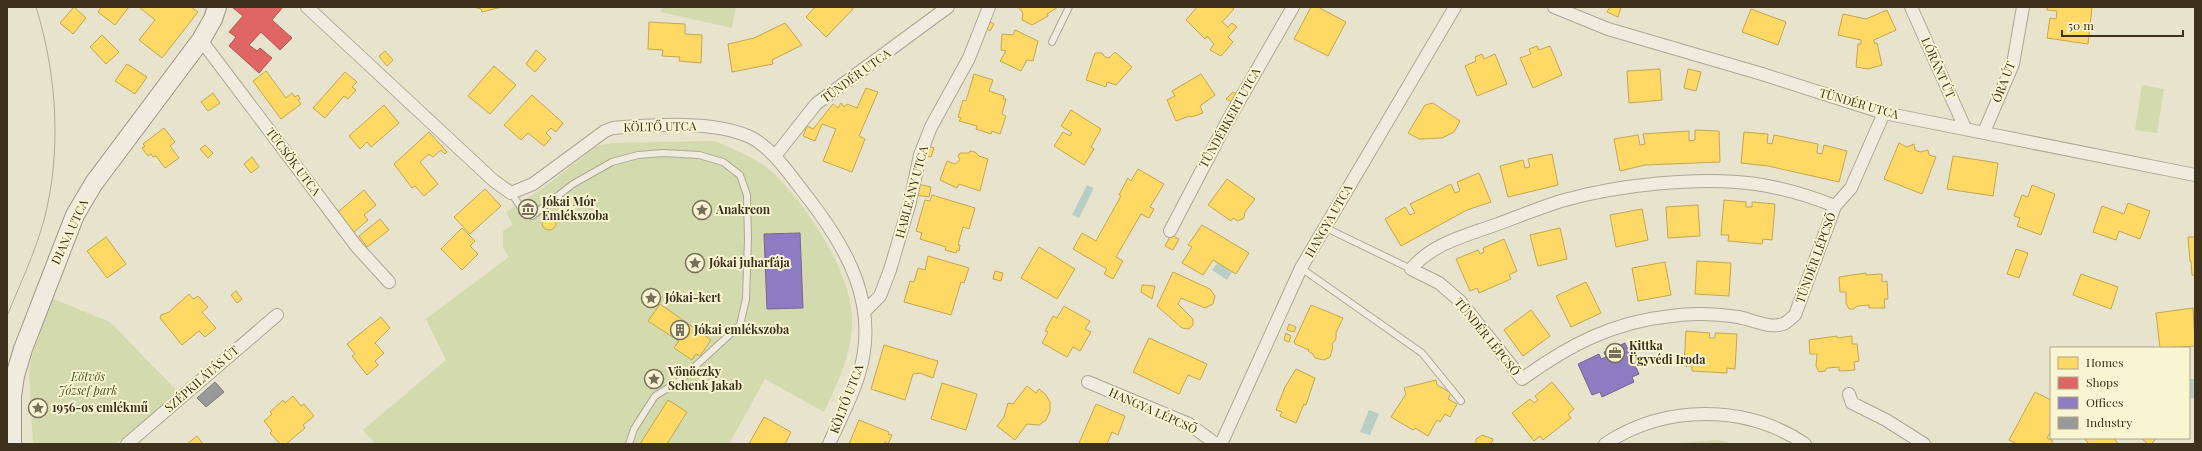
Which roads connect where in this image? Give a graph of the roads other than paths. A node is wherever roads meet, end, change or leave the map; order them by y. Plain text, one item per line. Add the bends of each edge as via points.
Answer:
1 (217, 7) edge
2 (307, 7) edge
3 (948, 7) edge
4 (989, 7) edge
5 (1069, 7) edge
6 (1293, 7) edge
7 (1455, 7) edge
8 (1554, 7) edge
9 (1911, 7) edge
10 (2023, 7) edge
11 (201, 40) junction
12 (1052, 42) dead end
13 (1884, 113) junction
14 (1965, 128) junction
15 (1984, 132) junction
16 (775, 156) junction
17 (2195, 175) edge
18 (511, 193) junction
19 (1835, 206) junction
20 (1324, 227) junction
21 (1170, 230) dead end
22 (1301, 268) junction
23 (1411, 269) junction
24 (389, 282) dead end
25 (865, 311) junction
26 (277, 316) dead end
27 (1088, 382) dead end
28 (1849, 394) dead end
29 (1461, 402) dead end
30 (12, 444) edge
31 (127, 444) edge
32 (629, 444) edge
33 (830, 444) edge
34 (1216, 444) edge
35 (1221, 444) edge
36 (1605, 444) edge
37 (1805, 444) edge
38 (1924, 444) edge

1 - 11 street, DIANA UTCA
2 - 18 street via 494,181
3 - 16 street, TÜNDÉR UTCA via 816,104
4 - 25 street, HABLEÁNY UTCA via 969,58 931,126 920,155 910,202 890,270 880,296
5 - 12 lane
6 - 21 street, TÜNDÉRKERT UTCA via 1227,122
7 - 20 street, HANGYA UTCA
8 - 13 street, TÜNDÉR UTCA via 1608,29
9 - 14 street, LÓRÁNT ÚT
10 - 15 street, ÓRA ÚT via 2013,64
11 - 24 street, TÜCSÖK UTCA via 357,247
11 - 30 street, DIANA UTCA via 94,183 75,216 15,376 12,396
13 - 14 street, TÜNDÉR UTCA
13 - 19 street, TÜNDÉR LÉPCSŐ via 1851,188
14 - 15 street, TÜNDÉR UTCA
15 - 17 street, TÜNDÉR UTCA
16 - 18 street, KÖLTŐ UTCA via 750,136 725,129 694,126 613,128 605,131 533,184
16 - 25 street, KÖLTŐ UTCA via 832,232 853,266
18 - 32 lane via 523,210 532,216 574,184 612,162 638,155 663,153 699,155 723,162 740,175 747,195 748,239 746,298 740,325 678,382 655,396 634,429
19 - 23 street, TÜNDÉR LÉPCSŐ via 1790,191 1756,184 1706,182 1604,190 1562,201 1445,243 1420,259
19 - 23 street, TÜNDÉR LÉPCSŐ via 1795,315 1783,324 1765,324 1738,317 1703,315 1672,316 1629,323 1608,330 1554,356 1522,379 1460,301 1439,283
20 - 22 street, HANGYA UTCA
20 - 23 lane, TÜNDÉR LÉPCSŐ
22 - 29 lane via 1422,353
22 - 35 street, HANGYA UTCA
25 - 33 street, KÖLTŐ UTCA via 864,351 859,375
26 - 31 street, SZÉPKILÁTÁS ÚT
27 - 34 street, HANGYA LÉPCSŐ via 1190,424
28 - 38 street via 1852,403 1886,420
36 - 37 street via 1637,427 1661,419 1714,414 1761,421

